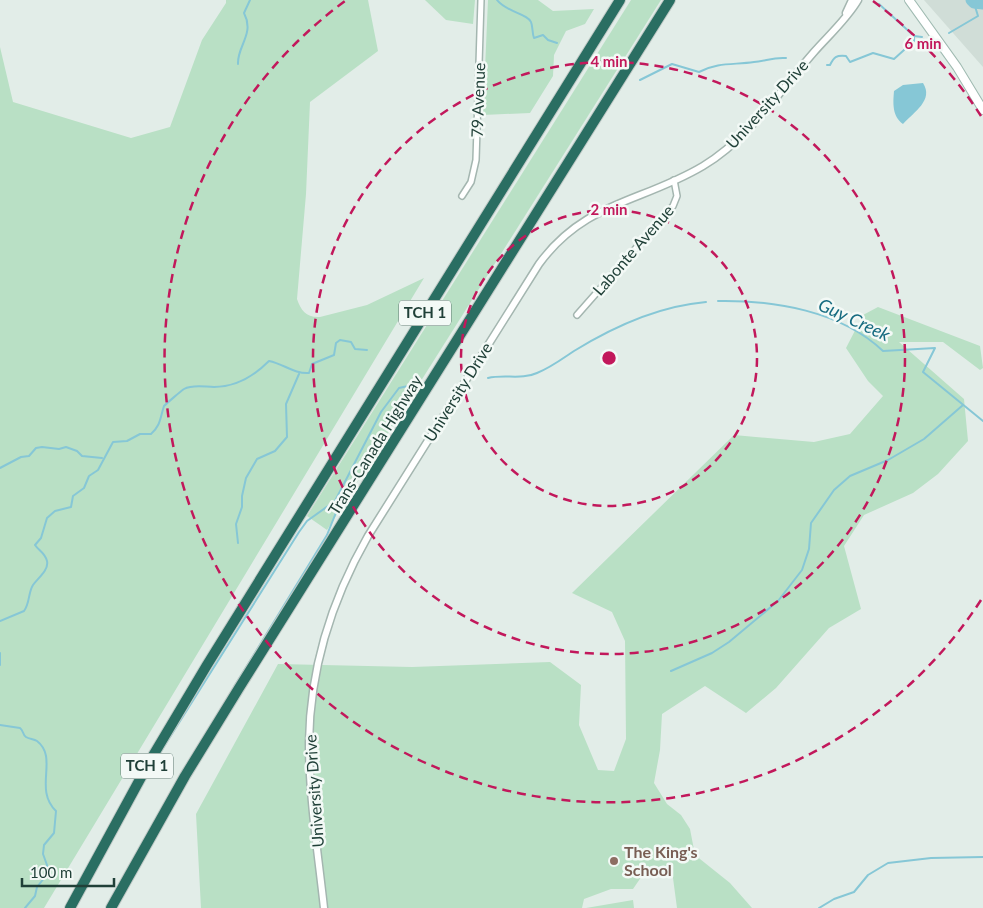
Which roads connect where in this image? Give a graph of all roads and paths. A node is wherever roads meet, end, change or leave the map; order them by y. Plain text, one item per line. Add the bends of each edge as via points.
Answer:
1 (481, 0) edge
2 (620, 0) edge
3 (670, 0) edge
4 (852, 0) edge
5 (858, 0) edge
6 (909, 1) edge
7 (845, 16) junction
8 (983, 110) edge
9 (674, 180) junction
10 (462, 196) dead end
11 (577, 316) dead end
12 (70, 908) edge
13 (111, 908) edge
14 (324, 908) edge

1 - 10 street, 79 Avenue via 476,160
2 - 12 highway, Trans-Canada Highway / TCH 1 via 207,665 151,759
3 - 13 highway, Trans-Canada Highway / TCH 1 via 239,688
4 - 7 street, University Drive
5 - 7 street, University Drive
6 - 8 main road via 957,67
7 - 9 street, University Drive via 741,136 712,160
9 - 11 street, Labonte Avenue via 677,196 673,206
9 - 14 street, University Drive via 587,218 548,252 351,568 326,633 315,678 310,722 311,782

